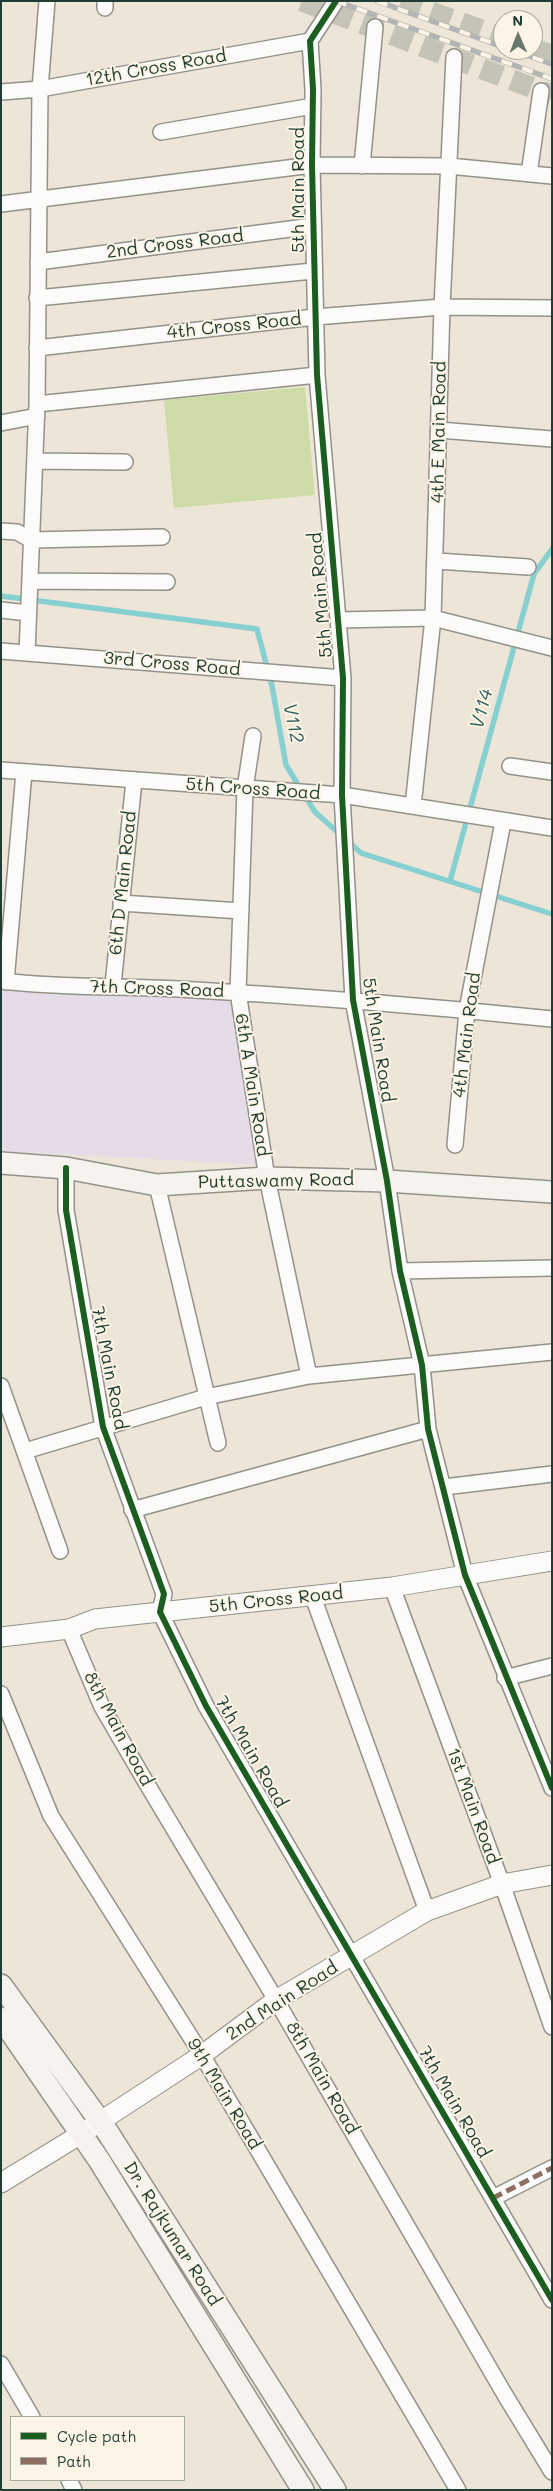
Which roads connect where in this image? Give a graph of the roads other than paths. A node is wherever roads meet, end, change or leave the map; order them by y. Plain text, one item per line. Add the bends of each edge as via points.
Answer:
1 (47, 1) edge
2 (332, 6) edge
3 (375, 28) dead end
4 (310, 41) junction
5 (454, 57) dead end
6 (40, 89) junction
7 (541, 91) dead end
8 (1, 92) edge
9 (313, 106) junction
10 (161, 132) dead end
11 (312, 166) junction
12 (362, 166) junction
13 (450, 166) junction
14 (529, 174) junction
15 (552, 176) edge
16 (39, 198) junction
17 (1, 204) edge
18 (313, 226) junction
19 (38, 262) junction
20 (313, 271) junction
21 (37, 298) junction
22 (442, 306) junction
23 (552, 308) edge
24 (315, 317) junction
25 (37, 348) junction
26 (317, 375) junction
27 (37, 410) junction
28 (1, 423) edge
29 (439, 430) junction
30 (552, 439) edge
31 (35, 461) junction
32 (125, 462) dead end
33 (1, 531) edge
34 (162, 537) dead end
35 (31, 540) junction
36 (436, 562) junction
37 (528, 567) dead end
38 (167, 582) dead end
39 (29, 586) junction
40 (1, 610) edge
41 (28, 611) junction
42 (433, 618) junction
43 (338, 620) junction
44 (552, 648) edge
45 (1, 651) edge
46 (27, 653) junction
47 (343, 678) junction
48 (253, 736) dead end
49 (510, 766) dead end
50 (1, 770) edge
51 (24, 772) junction
52 (552, 772) edge
53 (134, 781) junction
54 (245, 790) junction
55 (342, 795) junction
56 (413, 806) junction
57 (503, 822) junction
58 (552, 828) edge
59 (121, 903) junction
60 (241, 911) junction
61 (4, 982) edge
62 (113, 985) junction
63 (238, 992) junction
64 (353, 1000) junction
65 (467, 1010) junction
66 (552, 1019) edge
67 (455, 1145) dead end
68 (1, 1163) edge
69 (66, 1168) junction
70 (267, 1178) junction
71 (387, 1180) junction
72 (157, 1184) junction
73 (552, 1192) edge
74 (552, 1268) edge
75 (400, 1272) junction
76 (552, 1352) edge
77 (422, 1365) junction
78 (309, 1376) junction
79 (1, 1386) edge
80 (206, 1397) junction
81 (103, 1427) junction
82 (428, 1429) junction
83 (218, 1443) dead end
84 (25, 1450) junction
85 (552, 1474) edge
86 (444, 1486) junction
87 (132, 1510) junction
88 (60, 1551) dead end
89 (552, 1561) edge
90 (465, 1575) junction
91 (392, 1587) junction
92 (313, 1597) junction
93 (160, 1612) junction
94 (69, 1629) junction
95 (1, 1638) edge
96 (552, 1666) edge
97 (505, 1678) junction
98 (1, 1694) edge
99 (551, 1782) edge
100 (552, 1875) edge
101 (502, 1884) junction
102 (427, 1911) junction
103 (351, 1956) junction
104 (1, 1985) edge
105 (276, 2000) junction
106 (1, 2018) edge
107 (552, 2027) edge
108 (202, 2055) junction
109 (103, 2125) junction
110 (84, 2137) junction
111 (552, 2168) edge
112 (1, 2183) edge
113 (1, 2194) edge
114 (493, 2198) junction
115 (552, 2300) edge
116 (1, 2364) edge
117 (31, 2416) edge
118 (552, 2472) edge
119 (303, 2490) edge
120 (335, 2490) edge
121 (458, 2490) edge

1 - 6 street
2 - 4 street
3 - 12 street
4 - 6 street, 12th Cross Road
4 - 9 street, 5th Main Road
5 - 13 street, 4th E Main Road
6 - 8 street, 12th Cross Road
6 - 16 street
7 - 14 street
9 - 10 street
9 - 11 street, 5th Main Road
11 - 12 street
11 - 16 street
11 - 18 street, 5th Main Road
12 - 13 street
13 - 14 street
13 - 22 street, 4th E Main Road
14 - 15 street
16 - 17 street
16 - 19 street
18 - 19 street, 2nd Cross Road
18 - 20 street, 5th Main Road
19 - 21 street
20 - 21 street
20 - 24 street, 5th Main Road
21 - 25 street
22 - 23 street, 4th Cross Road
22 - 24 street, 4th Cross Road
22 - 29 street, 4th E Main Road
24 - 25 street, 4th Cross Road
24 - 26 street, 5th Main Road
25 - 27 street
26 - 27 street
26 - 43 street, 5th Main Road
27 - 28 street
27 - 31 street
29 - 30 street
29 - 36 street, 4th E Main Road
31 - 32 street
31 - 35 street
33 - 35 street via 17,532
34 - 35 street
35 - 39 street
36 - 37 street
36 - 42 street, 4th E Main Road
38 - 39 street
39 - 41 street
40 - 41 street
41 - 46 street
42 - 43 street
42 - 44 street
42 - 56 street, 4th E Main Road
43 - 47 street, 5th Main Road
45 - 46 street, 3rd Cross Road
46 - 47 street, 3rd Cross Road
47 - 55 street, 5th Main Road
48 - 54 street, 6th A Main Road
49 - 52 street
50 - 51 street, 5th Cross Road
51 - 53 street, 5th Cross Road
51 - 61 street
53 - 54 street, 5th Cross Road
53 - 59 street, 6th D Main Road
54 - 55 street, 5th Cross Road
54 - 60 street, 6th A Main Road
55 - 56 street, 5th Cross Road
55 - 64 street, 5th Main Road
56 - 57 street, 5th Cross Road
57 - 58 street, 5th Cross Road
57 - 65 street, 4th Main Road
59 - 60 street
59 - 62 street, 6th D Main Road
60 - 63 street, 6th A Main Road
61 - 62 street, 7th Cross Road via 66,987
62 - 63 street, 7th Cross Road
63 - 64 street, 7th Cross Road
63 - 70 street, 6th A Main Road
64 - 65 street, 7th Cross Road
64 - 71 street, 5th Main Road
65 - 66 street, 7th Cross Road
65 - 67 street, 4th Main Road
68 - 69 main road, Puttaswamy Road
69 - 72 main road, Puttaswamy Road
69 - 81 street, 7th Main Road via 66,1210
70 - 71 main road, Puttaswamy Road
70 - 72 main road, Puttaswamy Road
70 - 78 street, 6th A Main Road
71 - 73 main road, Puttaswamy Road
71 - 75 street, 5th Main Road
72 - 80 street
74 - 75 street
75 - 77 street, 5th Main Road
76 - 77 street
77 - 78 street
77 - 82 street, 5th Main Road
78 - 80 street
79 - 84 street
80 - 81 street
80 - 83 street
81 - 84 street
81 - 87 street, 7th Main Road
82 - 86 street, 5th Main Road
82 - 87 street
84 - 88 street
85 - 86 street
86 - 90 street, 5th Main Road
87 - 93 street, 7th Main Road via 164,1594
89 - 90 street, 5th Cross Road
90 - 91 street, 5th Cross Road
90 - 97 street, 5th Main Road
91 - 92 street, 5th Cross Road
91 - 101 street, 1st Main Road
92 - 93 street, 5th Cross Road
92 - 102 street
93 - 94 street, 5th Cross Road via 95,1619
93 - 103 street, 7th Main Road via 206,1706
94 - 95 street, 5th Cross Road
94 - 105 street, 8th Main Road via 102,1707
96 - 97 street
97 - 99 street, 5th Main Road
98 - 108 street, 9th Main Road via 51,1816
100 - 101 street, 2nd Main Road
101 - 102 street, 2nd Main Road
101 - 107 street, 1st Main Road
102 - 103 street, 2nd Main Road
103 - 105 street, 2nd Main Road
103 - 114 street, 7th Main Road
104 - 109 main road, Dr. Rajkumar Road
105 - 108 street, 2nd Main Road
105 - 118 street, 8th Main Road
106 - 110 main road, Dr. Rajkumar Road
108 - 109 street, 2nd Main Road
108 - 121 street, 9th Main Road
109 - 110 street, 2nd Main Road
109 - 120 main road, Dr. Rajkumar Road
110 - 112 street
110 - 113 street
110 - 119 main road, Dr. Rajkumar Road
111 - 114 street
114 - 115 street, 7th Main Road
116 - 117 street

